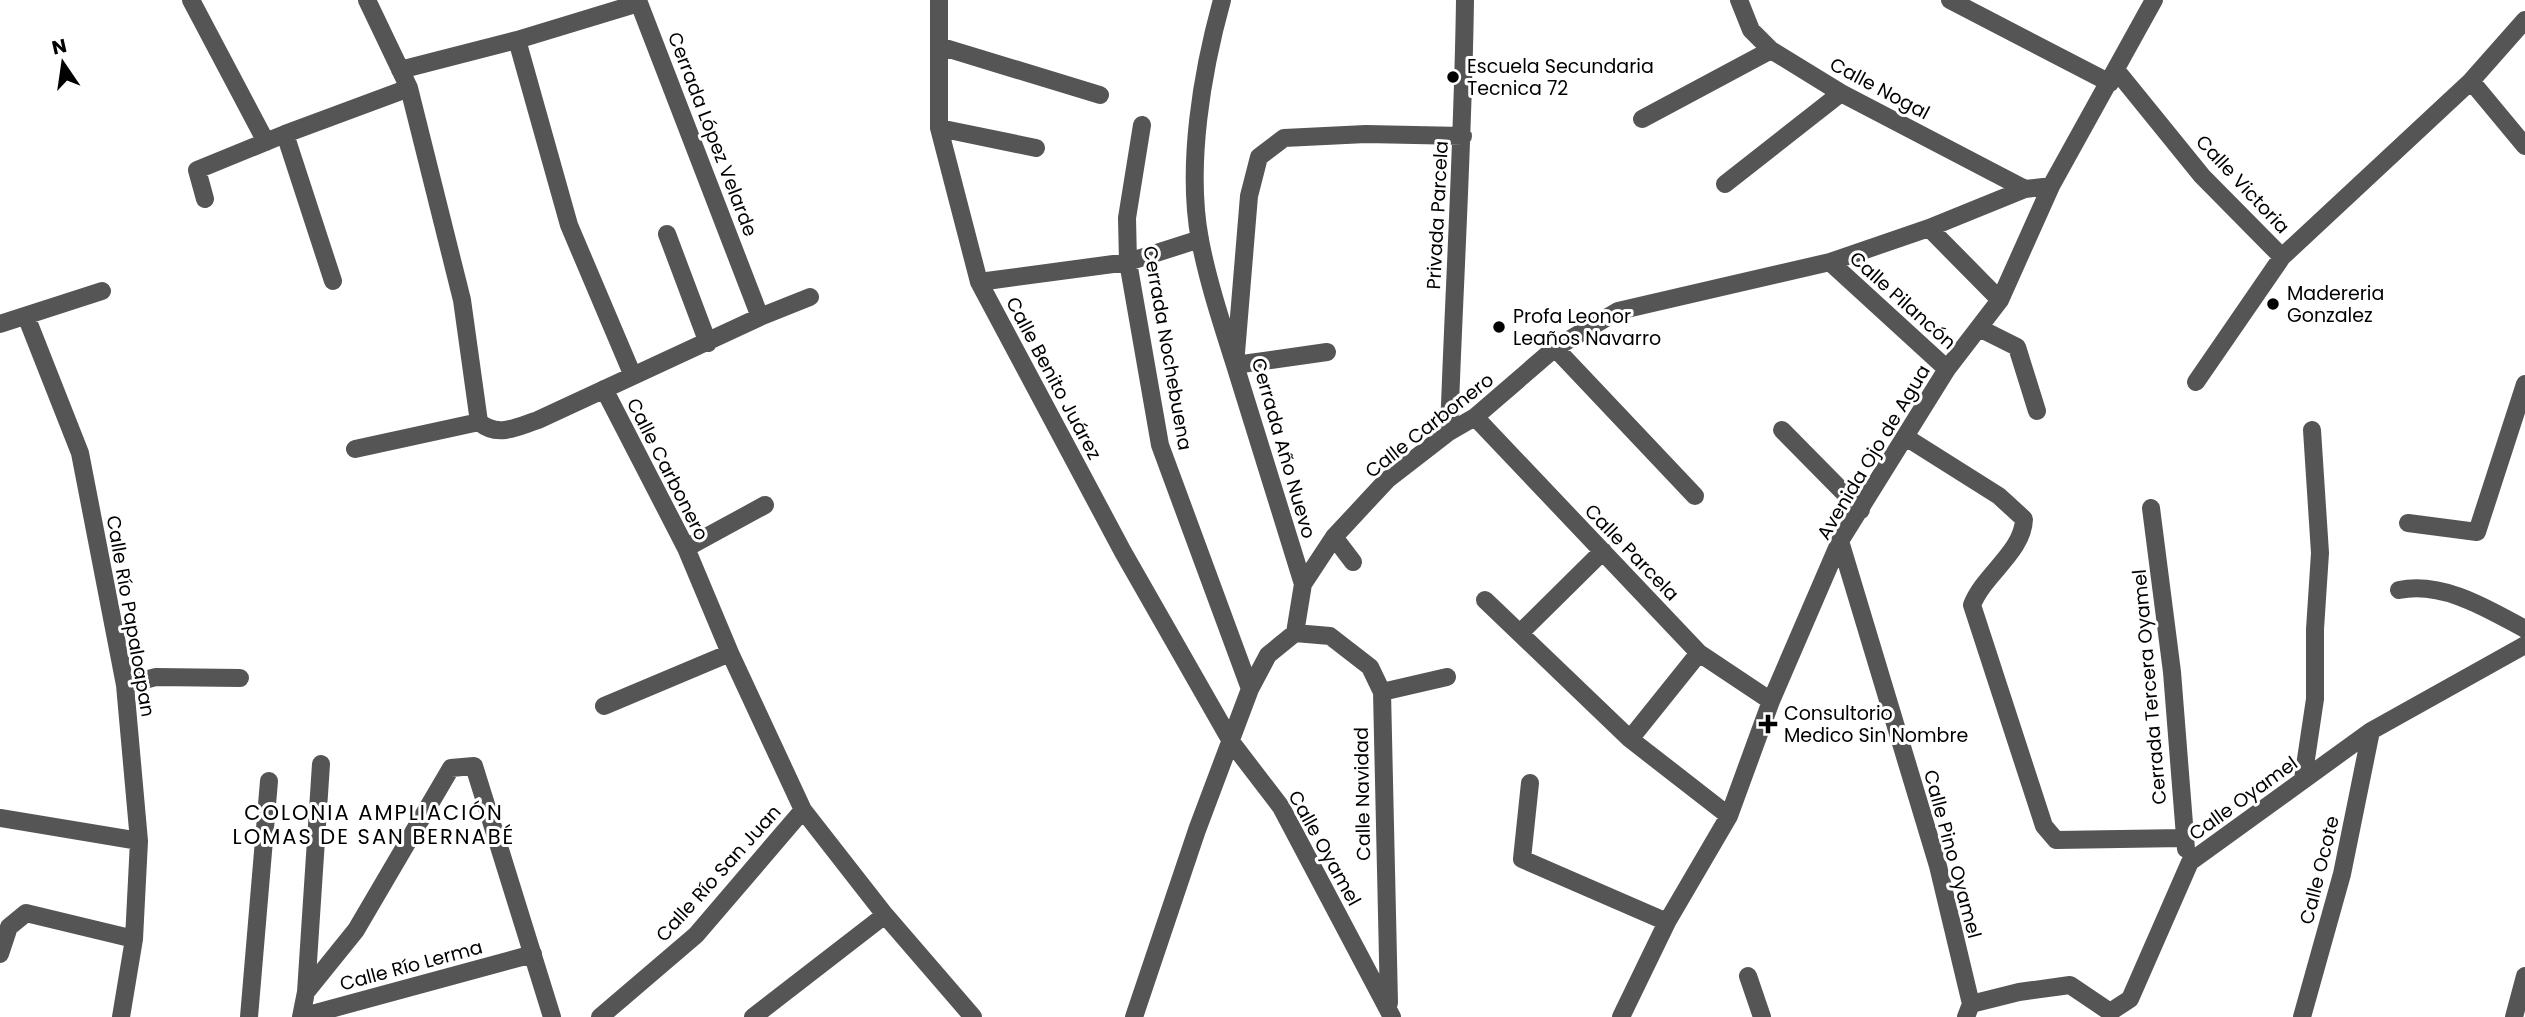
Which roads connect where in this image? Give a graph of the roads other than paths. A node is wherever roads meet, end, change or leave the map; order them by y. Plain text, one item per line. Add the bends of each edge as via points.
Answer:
1 (191, 0) edge
2 (367, 0) edge
3 (939, 0) edge
4 (1222, 0) edge
5 (1465, 0) edge
6 (1740, 0) edge
7 (1950, 0) edge
8 (2154, 0) edge
9 (2525, 20) edge
10 (517, 40) junction
11 (939, 46) junction
12 (1771, 50) junction
13 (400, 69) junction
14 (2113, 77) junction
15 (2471, 81) junction
16 (409, 88) junction
17 (1841, 93) junction
18 (1100, 95) dead end
19 (1642, 119) dead end
20 (1142, 125) dead end
21 (939, 128) junction
22 (285, 134) junction
23 (1463, 136) junction
24 (266, 142) junction
25 (2525, 146) edge
26 (1036, 148) dead end
27 (1726, 184) dead end
28 (2051, 186) junction
29 (2025, 189) junction
30 (205, 199) dead end
31 (1929, 228) junction
32 (667, 234) dead end
33 (1200, 239) junction
34 (2282, 257) junction
35 (1128, 262) junction
36 (1830, 262) junction
37 (333, 281) dead end
38 (979, 282) junction
39 (102, 291) dead end
40 (810, 297) dead end
41 (2000, 300) junction
42 (26, 316) junction
43 (761, 317) junction
44 (0, 324) edge
45 (1979, 328) junction
46 (708, 343) junction
47 (1555, 348) junction
48 (1327, 352) dead end
49 (1235, 365) junction
50 (1947, 369) junction
51 (633, 376) junction
52 (2196, 382) dead end
53 (2525, 384) edge
54 (604, 390) junction
55 (2037, 411) dead end
56 (1475, 417) junction
57 (479, 422) junction
58 (1782, 430) dead end
59 (2312, 430) dead end
60 (1449, 432) junction
61 (1907, 438) junction
62 (355, 449) dead end
63 (1695, 496) dead end
64 (765, 505) dead end
65 (2151, 508) dead end
66 (1861, 510) junction
67 (2408, 523) dead end
68 (1334, 537) junction
69 (1840, 541) junction
70 (686, 548) junction
71 (1603, 551) junction
72 (1353, 562) dead end
73 (1303, 584) junction
74 (2399, 590) dead end
75 (1485, 600) dead end
76 (2525, 629) edge
77 (1295, 633) junction
78 (1520, 633) junction
79 (2525, 645) edge
80 (730, 653) junction
81 (1699, 653) junction
82 (1447, 677) dead end
83 (240, 678) dead end
84 (125, 685) junction
85 (1250, 689) junction
86 (1382, 692) junction
87 (1772, 701) junction
88 (604, 706) dead end
89 (2371, 731) junction
90 (1630, 739) junction
91 (1232, 743) junction
92 (321, 764) dead end
93 (2303, 779) junction
94 (269, 781) dead end
95 (1530, 783) dead end
96 (803, 810) junction
97 (1729, 816) junction
98 (0, 818) edge
99 (2184, 838) junction
100 (139, 841) junction
101 (2190, 862) junction
102 (885, 915) junction
103 (1667, 922) junction
104 (134, 939) junction
105 (0, 954) edge
106 (533, 954) junction
107 (1748, 976) dead end
108 (2525, 976) edge
109 (306, 992) junction
110 (1631, 1008) edge
111 (1968, 1011) edge
112 (1390, 1013) edge
113 (121, 1017) edge
114 (249, 1017) edge
115 (301, 1017) edge
116 (552, 1017) edge
117 (600, 1017) edge
118 (753, 1017) edge
119 (973, 1017) edge
120 (1134, 1017) edge
121 (1621, 1017) edge
122 (1762, 1017) edge
123 (2302, 1017) edge
124 (2514, 1017) edge

1 - 24 street
2 - 13 street
3 - 11 street, Calle Benito Juárez
4 - 33 street via 1200,111 1194,186
5 - 23 street, Privada Parcela
6 - 12 street, Calle Nogal via 1751,30
7 - 14 street
8 - 14 street, Avenida Ojo de Agua
9 - 15 street, Calle Victoria
10 - 13 street, Cerrada López Velarde
10 - 43 street, Cerrada López Velarde via 639,3
10 - 51 street via 569,225
11 - 18 street
11 - 21 street, Calle Benito Juárez
12 - 17 street, Calle Nogal
12 - 19 street
13 - 16 street
14 - 28 street, Avenida Ojo de Agua
14 - 34 street, Calle Victoria
15 - 25 street
15 - 34 street, Calle Victoria
16 - 22 street
16 - 57 street via 462,300
17 - 27 street
17 - 29 street, Calle Nogal
20 - 35 street, Cerrada Nochebuena via 1127,218
21 - 26 street
21 - 38 street, Calle Benito Juárez
22 - 24 street
22 - 37 street
23 - 49 street, Cerrada Año Nuevo via 1284,138 1259,156 1249,196
23 - 60 street, Privada Parcela
24 - 30 street via 197,170
28 - 29 street, Calle Carbonero
28 - 41 street, Avenida Ojo de Agua
29 - 31 street, Calle Carbonero
31 - 36 street, Calle Carbonero
31 - 41 street
32 - 46 street
33 - 35 street
33 - 49 street
34 - 52 street
35 - 38 street
35 - 85 street, Cerrada Nochebuena via 1160,445
36 - 47 street, Calle Carbonero via 1618,311
36 - 50 street, Calle Pilancón
38 - 91 street, Calle Benito Juárez
39 - 42 street
40 - 43 street
41 - 45 street, Avenida Ojo de Agua
42 - 44 street
42 - 84 street, Calle Río Papaloapan via 80,453
43 - 46 street
45 - 50 street, Avenida Ojo de Agua
45 - 55 street via 2017,347
46 - 51 street
47 - 56 street, Calle Carbonero
47 - 63 street
48 - 49 street
49 - 73 street, Cerrada Año Nuevo
50 - 61 street, Avenida Ojo de Agua
51 - 54 street
53 - 67 street via 2477,532
54 - 57 street, Calle Carbonero via 502,431 494,432
54 - 70 street, Calle Carbonero
56 - 60 street, Calle Carbonero
56 - 71 street, Calle Parcela
57 - 62 street
58 - 66 street
59 - 93 street via 2320,553 2315,699
60 - 68 street, Calle Carbonero via 1388,480
61 - 66 street, Avenida Ojo de Agua
61 - 99 street via 1999,496 2024,519 2023,534 1978,590 1972,605 2044,826 2056,841
64 - 70 street
65 - 99 street, Cerrada Tercera Oyamel via 2172,672
66 - 69 street, Avenida Ojo de Agua
68 - 72 street
68 - 73 street, Calle Carbonero
69 - 87 street, Avenida Ojo de Agua
69 - 111 street, Calle Pino Oyamel via 1938,866
70 - 80 street, Calle Carbonero
71 - 78 street
71 - 81 street, Calle Parcela
73 - 77 street, Calle Carbonero
74 - 76 street via 2413,587 2448,592
75 - 78 street
77 - 85 street via 1268,655
77 - 86 street, Calle Navidad via 1330,636 1370,667
78 - 90 street
79 - 89 street, Calle Oyamel
80 - 88 street
80 - 96 street, Calle Carbonero
81 - 87 street, Calle Parcela
81 - 90 street
82 - 86 street
83 - 84 street via 156,677
84 - 100 street, Calle Río Papaloapan
85 - 91 street
86 - 112 street, Calle Navidad
87 - 97 street, Avenida Ojo de Agua
89 - 93 street, Calle Oyamel
89 - 123 street, Calle Ocote via 2342,874
90 - 97 street
91 - 112 street, Calle Oyamel via 1281,807
91 - 120 street via 1197,830
92 - 109 street
93 - 101 street, Calle Oyamel
94 - 114 street
95 - 103 street via 1522,859
96 - 102 street, Calle Carbonero
96 - 117 street, Calle Río San Juan via 696,935
97 - 103 street, Avenida Ojo de Agua
98 - 100 street
99 - 101 street, Cerrada Tercera Oyamel
100 - 104 street, Calle Río Papaloapan
101 - 111 street, Calle Oyamel via 2130,999 2110,1012 2070,985 2019,992
102 - 118 street
102 - 119 street, Calle Carbonero
103 - 110 street, Avenida Ojo de Agua
104 - 105 street via 26,913 9,927
104 - 113 street, Calle Río Papaloapan
106 - 109 street via 474,766 451,768 356,930
106 - 115 street, Calle Río Lerma
106 - 116 street
107 - 122 street
108 - 124 street
109 - 115 street
110 - 121 street, Avenida Ojo de Agua

